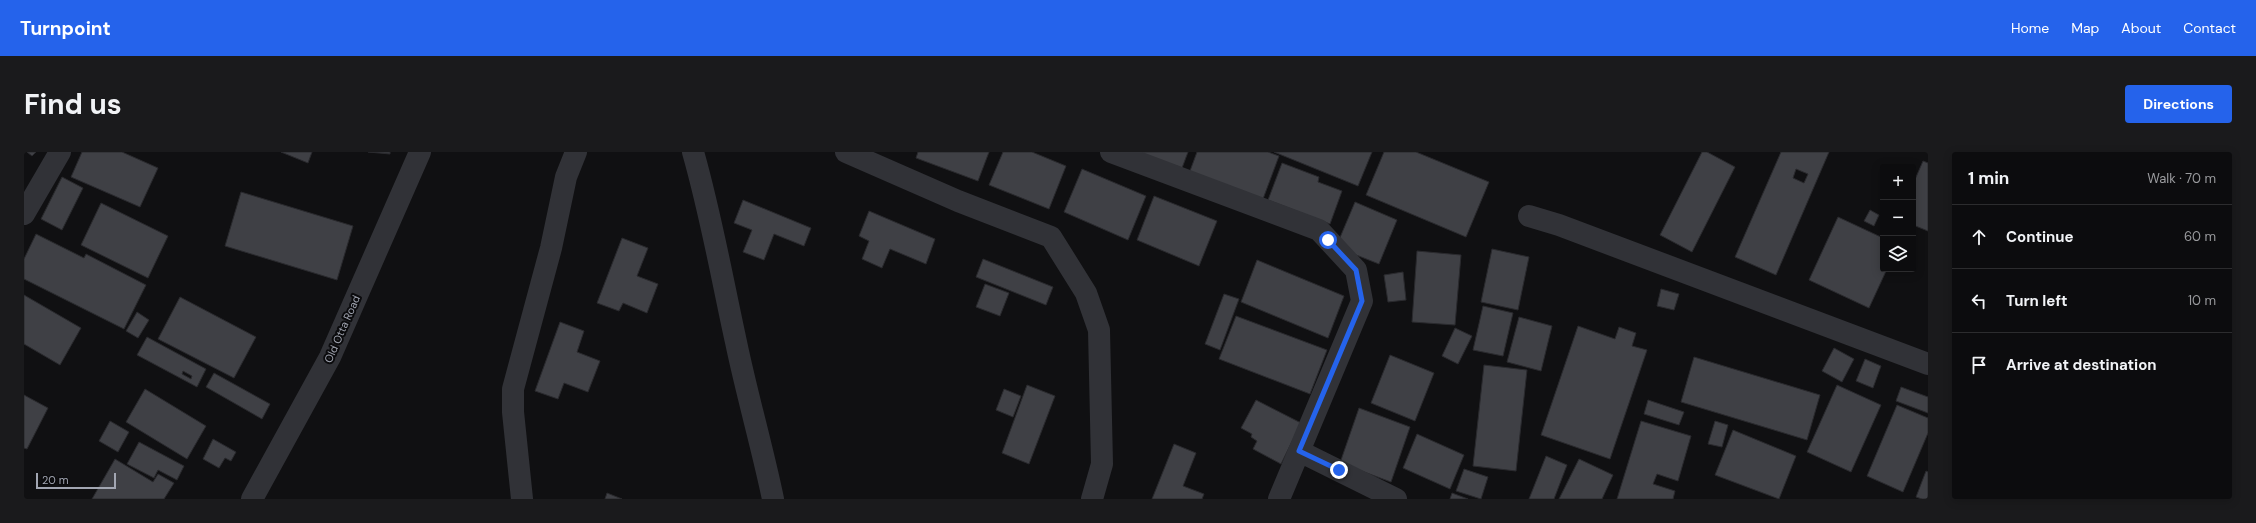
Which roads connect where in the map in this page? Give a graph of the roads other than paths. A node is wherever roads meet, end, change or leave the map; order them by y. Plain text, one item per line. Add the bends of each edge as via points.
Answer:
1 (60, 152) edge
2 (420, 152) edge
3 (576, 152) edge
4 (693, 152) edge
5 (846, 152) edge
6 (1111, 152) edge
7 (24, 214) edge
8 (1528, 216) dead end
9 (1928, 364) edge
10 (1299, 451) junction
11 (252, 499) edge
12 (522, 499) edge
13 (773, 499) edge
14 (1092, 499) edge
15 (1279, 499) edge
16 (1396, 499) edge

1 - 7 street
2 - 11 street, Old Otta Road via 330,357
3 - 12 street via 566,177 551,248 513,389
4 - 13 street via 709,209 736,344
5 - 14 street via 958,201 1051,237 1086,293 1099,330 1102,464
6 - 10 street via 1319,230 1356,270 1362,301
8 - 9 street via 1559,225
10 - 15 street
10 - 16 street

